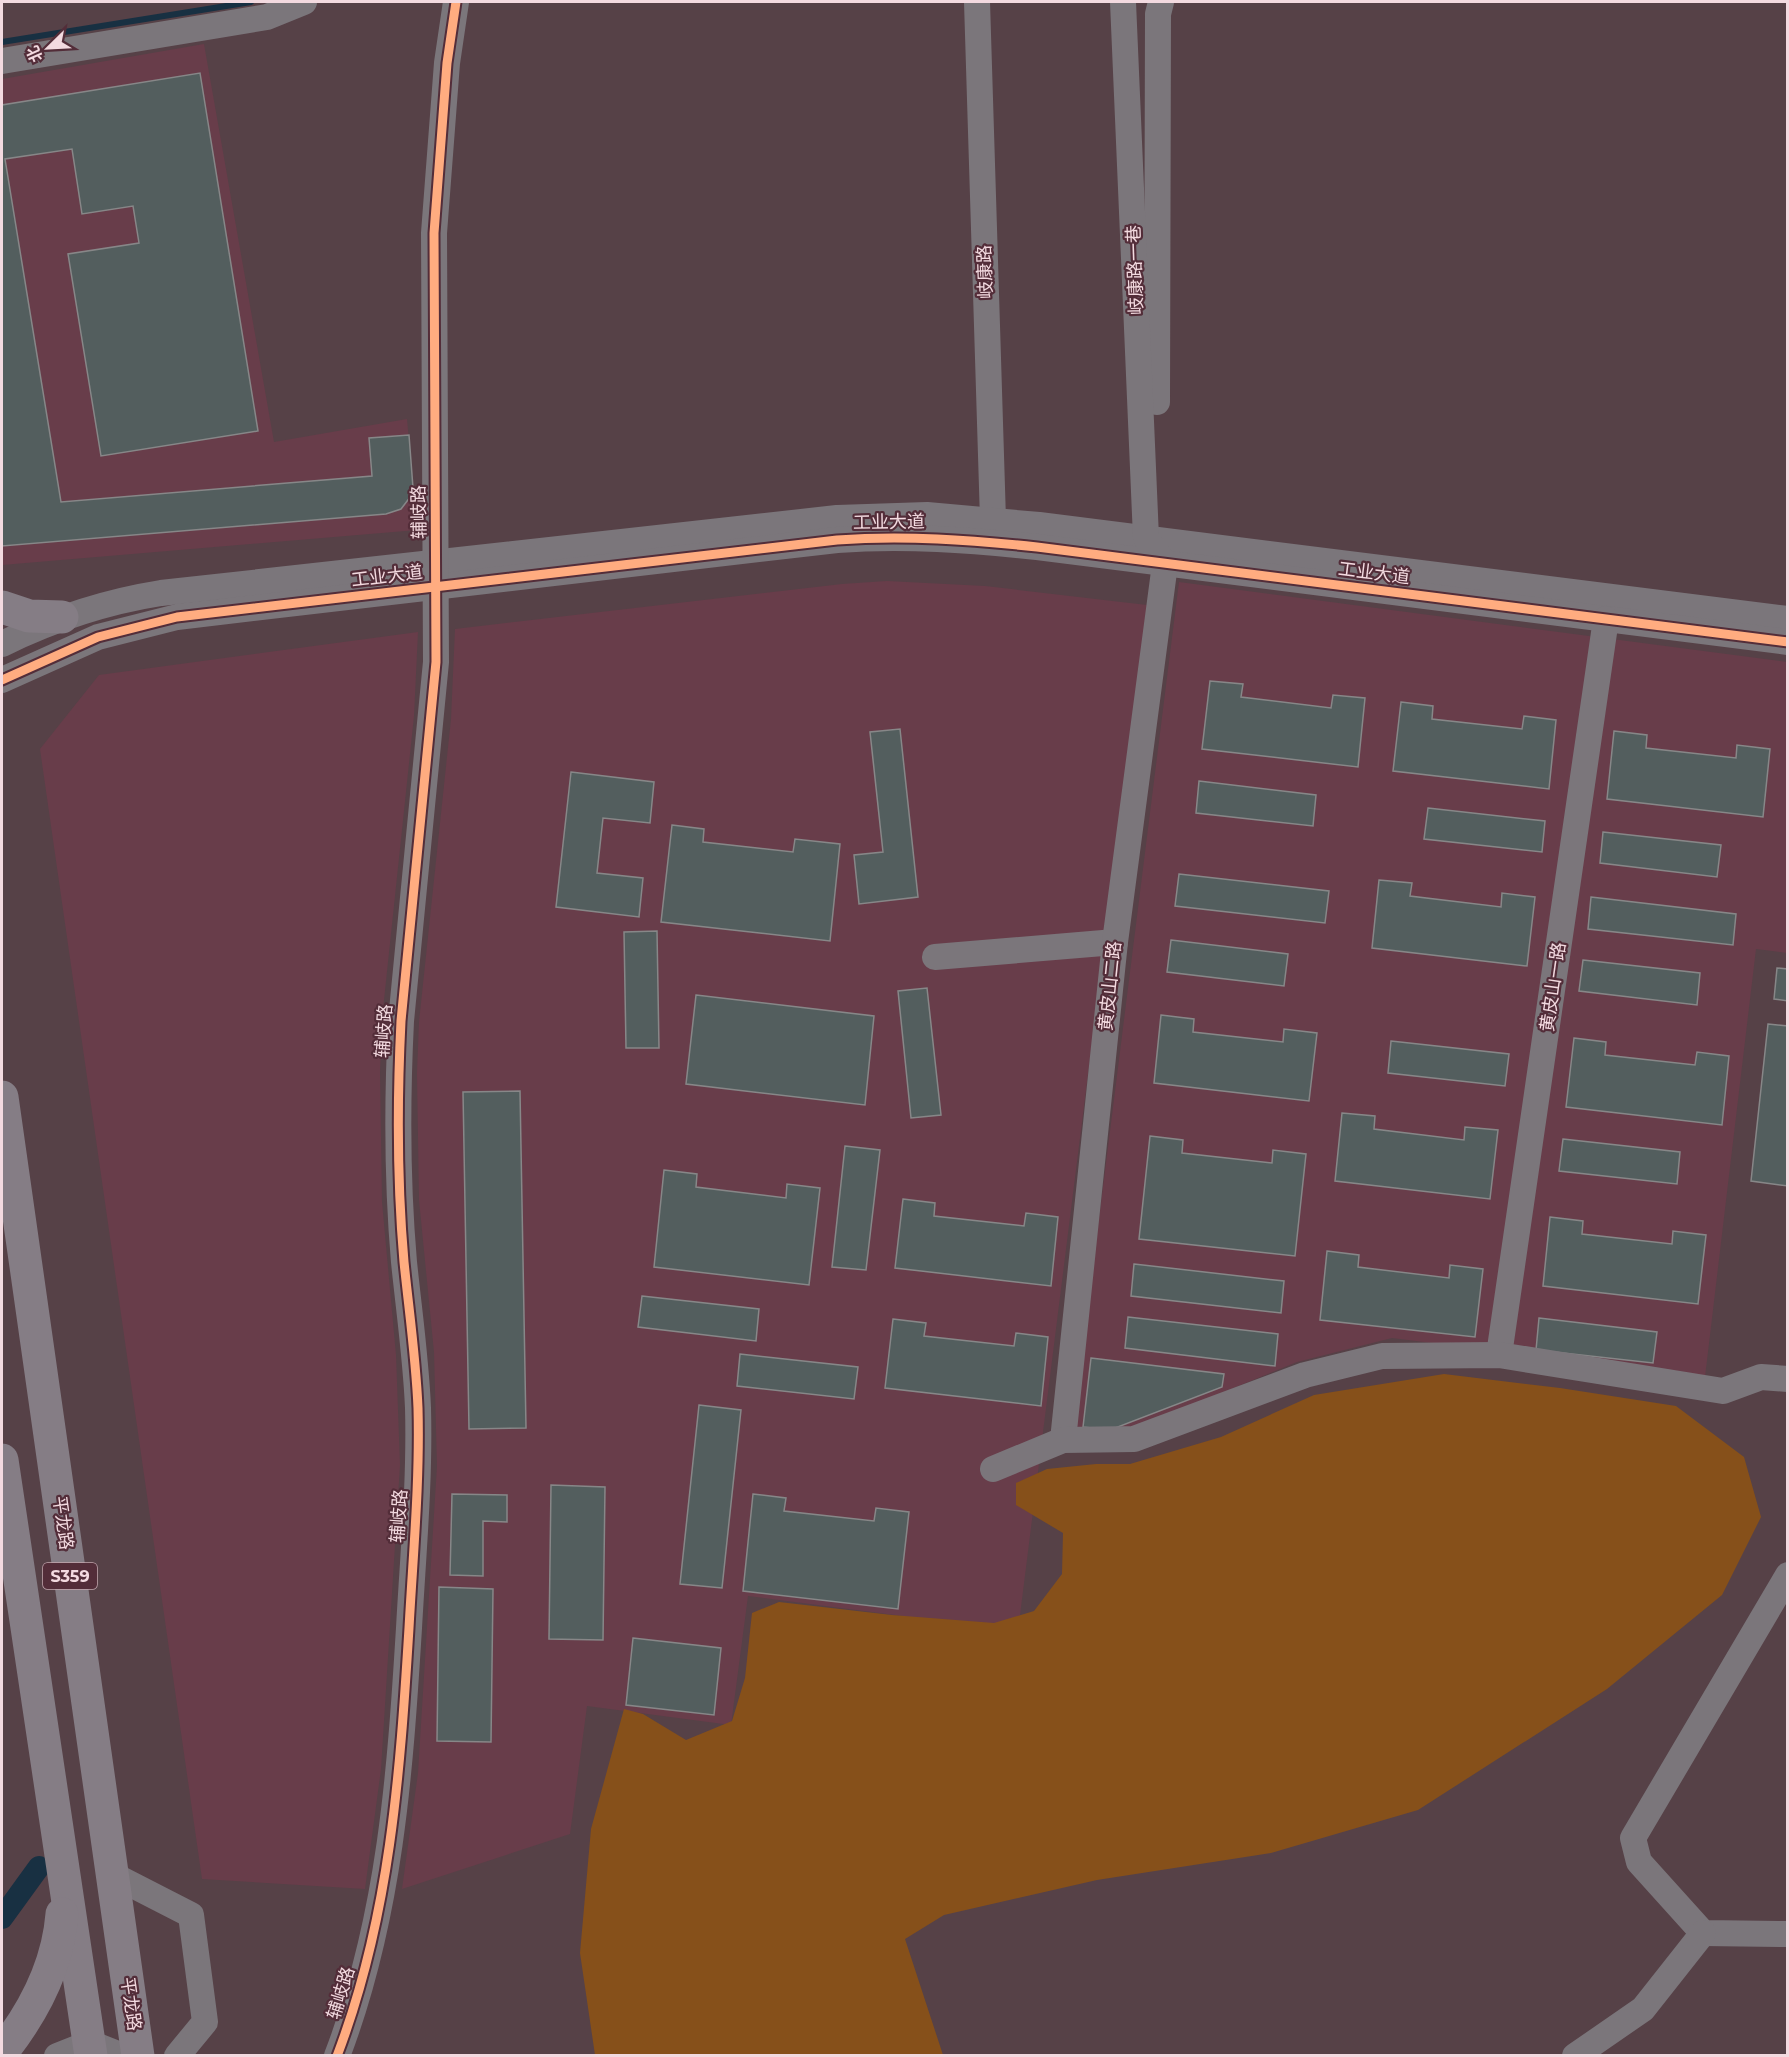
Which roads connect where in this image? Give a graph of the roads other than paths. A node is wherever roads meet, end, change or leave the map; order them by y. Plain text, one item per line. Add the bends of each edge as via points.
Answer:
1 (304, 2) edge
2 (456, 2) edge
3 (977, 2) edge
4 (1123, 2) edge
5 (1161, 2) edge
6 (2, 61) edge
7 (1146, 526) junction
8 (991, 531) junction
9 (1165, 564) junction
10 (436, 575) junction
11 (2, 607) edge
12 (62, 617) junction
13 (1606, 619) junction
14 (1788, 620) edge
15 (1788, 642) edge
16 (2, 644) edge
17 (2, 680) edge
18 (1115, 942) junction
19 (935, 957) dead end
20 (2, 1097) edge
21 (1499, 1355) junction
22 (1788, 1379) edge
23 (1063, 1440) junction
24 (2, 1460) edge
25 (993, 1469) dead end
26 (1788, 1575) edge
27 (63, 1868) junction
28 (113, 1875) junction
29 (1703, 1933) junction
30 (1788, 1934) edge
31 (90, 2049) edge
32 (2, 2052) edge
33 (57, 2055) edge
34 (123, 2055) edge
35 (138, 2055) edge
36 (177, 2055) edge
37 (337, 2055) edge
38 (1575, 2055) edge

1 - 6 street via 267,16
2 - 10 street, 辅岐路 via 447,63 434,233
3 - 8 street, 岐康路
4 - 7 street, 岐康路一巷
5 - 7 street via 1157,470
7 - 8 street, 工业大道
7 - 9 street
7 - 14 street, 工业大道
8 - 9 street, 工业大道
8 - 10 street, 工业大道 via 927,515 837,518
9 - 13 street, 工业大道
9 - 18 street, 黄皮山二路
10 - 12 street, 工业大道 via 161,593
10 - 17 street, 工业大道 via 149,622 73,646
10 - 37 street, 辅岐路 via 432,717 398,1073 400,1201 415,1354 419,1466 400,1771 374,1935 354,2011
11 - 12 main road via 29,616
12 - 16 street, 工业大道
13 - 15 street, 工业大道
13 - 21 street, 黄皮山一路
18 - 19 street
18 - 23 street, 黄皮山二路
20 - 28 main road, 平龙路 / S359
21 - 22 street via 1723,1391 1761,1377
21 - 23 street via 1382,1356 1305,1375 1134,1440
23 - 25 street
24 - 27 main road, S359
26 - 29 street via 1633,1838 1639,1862
27 - 31 main road, S359
27 - 32 main road via 62,1920 55,1953 30,2011
28 - 35 main road, 平龙路 / S359
28 - 36 street via 191,1915 205,2022
29 - 30 street
29 - 38 street via 1643,2008
31 - 33 street
31 - 34 street

